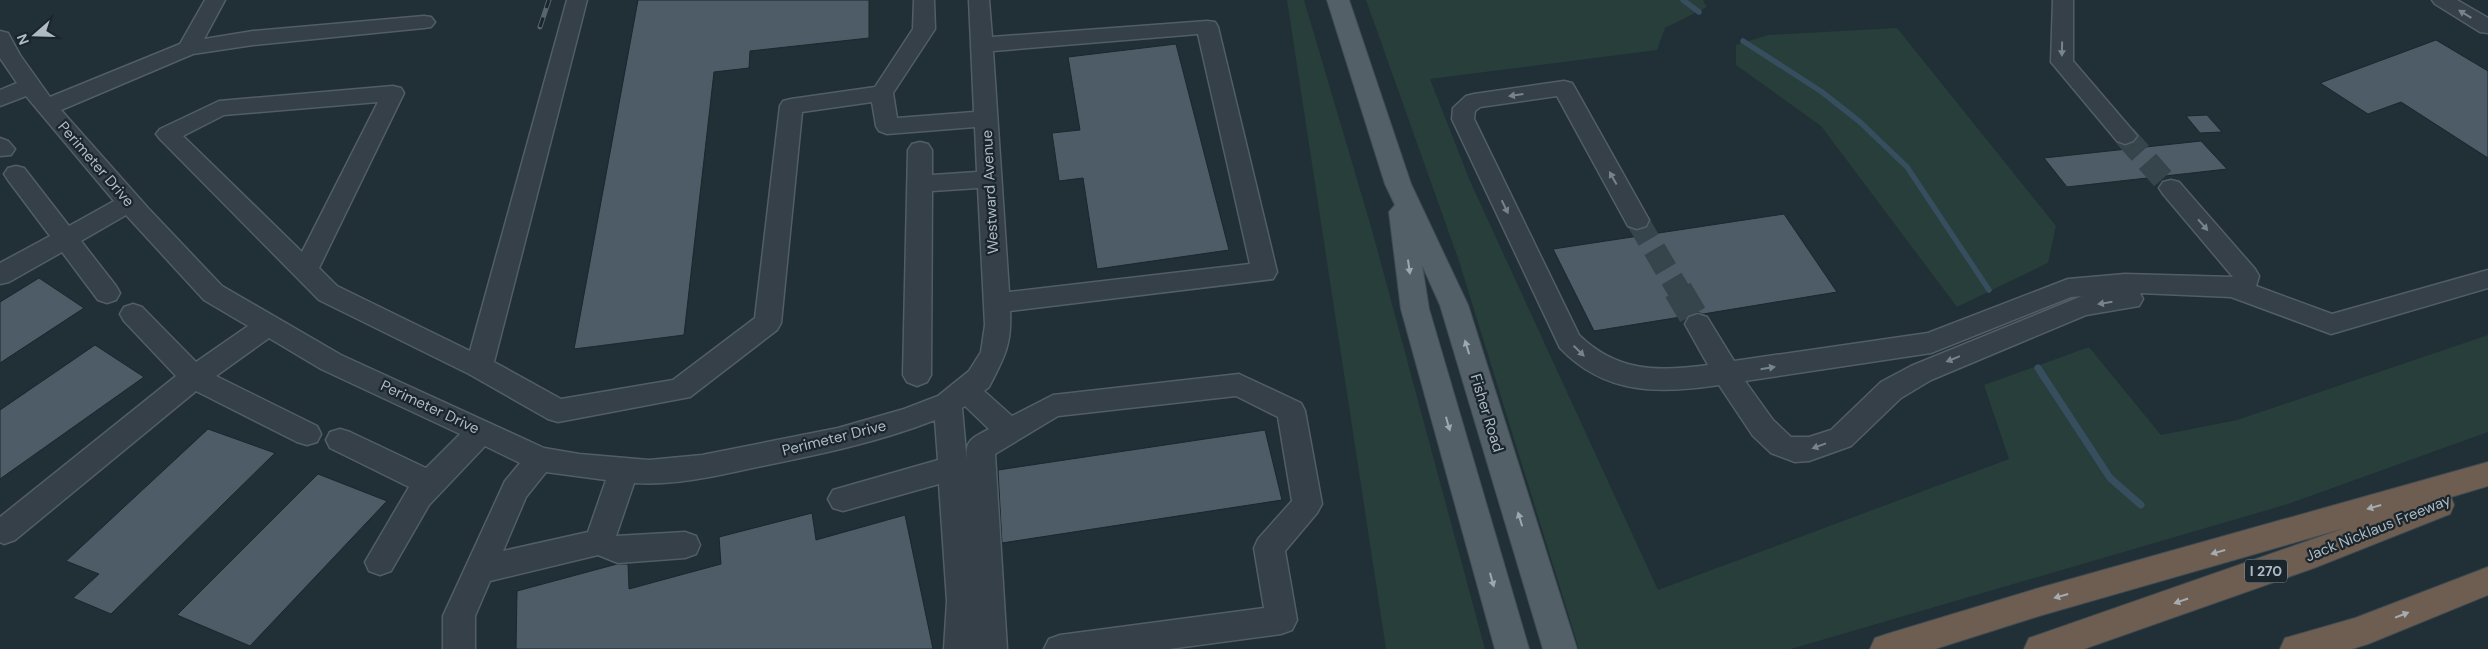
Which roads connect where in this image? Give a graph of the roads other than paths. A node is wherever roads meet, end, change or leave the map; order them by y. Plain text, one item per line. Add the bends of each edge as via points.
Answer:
1 (216, 0) edge
2 (577, 0) edge
3 (924, 0) edge
4 (978, 0) edge
5 (1338, 0) edge
6 (2063, 0) edge
7 (2442, 0) edge
8 (424, 22) dead end
9 (2488, 27) edge
10 (0, 38) edge
11 (981, 45) junction
12 (188, 48) junction
13 (30, 86) junction
14 (882, 93) junction
15 (0, 99) edge
16 (47, 108) junction
17 (985, 119) junction
18 (2125, 136) tunnel mouth
19 (920, 150) dead end
20 (16, 174) dead end
21 (989, 179) junction
22 (920, 184) junction
23 (1398, 184) junction
24 (2171, 188) tunnel mouth
25 (129, 202) junction
26 (1637, 220) tunnel mouth
27 (64, 238) junction
28 (305, 270) junction
29 (0, 275) edge
30 (2488, 279) edge
31 (2234, 288) junction
32 (107, 293) dead end
33 (996, 303) junction
34 (133, 314) dead end
35 (1698, 324) tunnel mouth
36 (268, 325) junction
37 (479, 367) junction
38 (1727, 374) junction
39 (916, 375) dead end
40 (194, 377) junction
41 (964, 391) junction
42 (1010, 431) junction
43 (482, 432) junction
44 (307, 434) dead end
45 (340, 440) dead end
46 (540, 459) junction
47 (952, 468) junction
48 (624, 470) junction
49 (2488, 474) edge
50 (432, 482) junction
51 (2488, 483) edge
52 (843, 499) dead end
53 (4, 532) dead end
54 (599, 542) junction
55 (685, 545) dead end
56 (380, 562) dead end
57 (480, 570) junction
58 (2488, 581) edge
59 (2356, 633) junction
60 (1557, 641) edge
61 (1511, 647) edge
62 (459, 649) edge
63 (960, 649) edge
64 (991, 649) edge
65 (1060, 649) edge
66 (1888, 649) edge
67 (2041, 649) edge
68 (2297, 649) edge
69 (2323, 649) edge

1 - 12 street
2 - 37 street
3 - 14 street via 924,29
4 - 11 street, Westward Avenue
5 - 23 main road, Fisher Road
6 -> 18 street via 2062,62
9 -> 7 street
8 - 12 street via 253,38
10 - 13 street, Perimeter Drive
11 - 17 street, Westward Avenue
11 - 33 street via 1207,27 1264,272
12 - 16 street
13 - 15 street
13 - 16 street, Perimeter Drive
14 - 17 lane via 887,126
14 - 37 street via 791,106 768,323 680,389 558,411
16 - 25 street, Perimeter Drive
17 - 21 street, Westward Avenue
19 - 22 street
20 - 27 street
21 - 22 street
21 - 33 street, Westward Avenue
22 - 39 street
60 -> 23 main road, Fisher Road via 1454,306
23 -> 61 main road, Fisher Road via 1415,309
24 -> 31 street via 2246,276 2244,284
25 - 27 street
25 - 36 street, Perimeter Drive via 213,293
26 -> 38 street via 1564,88 1474,101 1464,108 1463,119 1467,128 1569,341 1582,354 1615,373 1645,379 1679,380
27 - 29 street
27 - 32 street
28 - 28 street via 168,134 219,108 393,93
28 - 37 street via 328,293
30 - 31 street via 2331,324
38 -> 31 street via 1931,344 2068,288 2125,282
31 -> 38 street via 2082,306 1921,373 1891,390 1841,438 1810,449 1795,450 1781,445 1763,428
33 - 41 street, Westward Avenue via 998,325 994,352
34 - 40 street
35 - 38 street
36 - 40 street
36 - 43 street, Perimeter Drive via 331,362
40 - 44 street
40 - 53 street
41 - 42 street
41 - 47 street
41 - 48 street, Perimeter Drive via 908,419 838,439 721,463 648,472
42 - 64 street via 980,448
42 - 65 street via 1053,406 1239,385 1291,410 1307,504 1269,548 1281,620
43 - 46 street, Perimeter Drive
43 - 50 street
45 - 50 street via 411,476
46 - 48 street, Perimeter Drive
46 - 57 street via 515,490
47 - 52 street
47 - 63 street via 962,601
48 - 54 street
49 -> 66 highway via 2040,602
50 - 56 street via 419,496
51 -> 67 highway, Jack Nicklaus Freeway / I 270 via 2303,558
54 - 55 street via 618,550
54 - 57 street
57 - 62 street via 459,616
59 -> 58 highway
59 - 68 highway
59 - 69 highway

